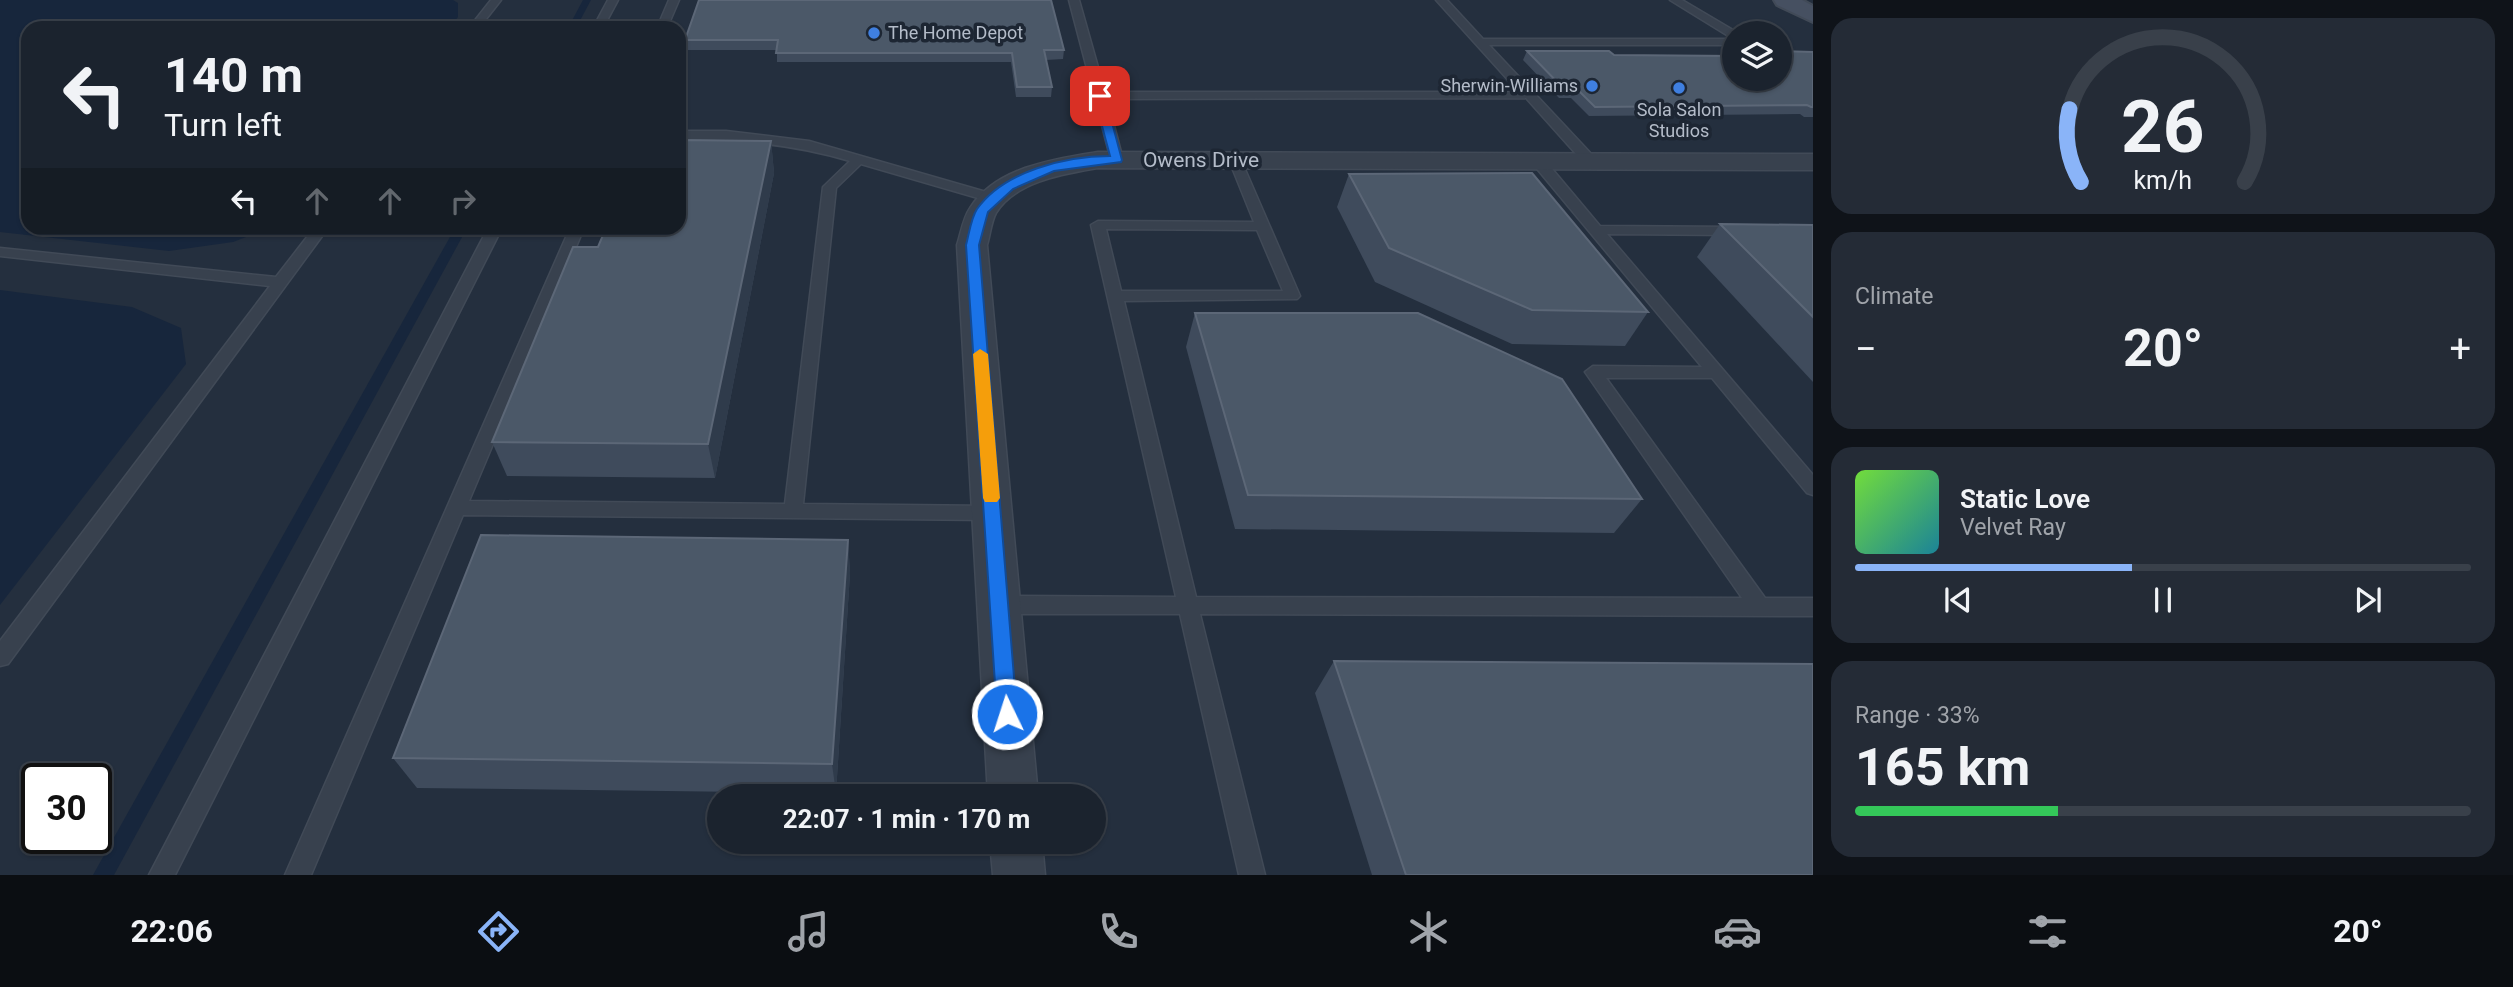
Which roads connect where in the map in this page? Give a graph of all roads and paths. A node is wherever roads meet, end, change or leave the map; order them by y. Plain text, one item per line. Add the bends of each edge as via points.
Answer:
1 (496, 0) edge
2 (613, 0) edge
3 (674, 0) edge
4 (1074, 0) edge
5 (1441, 0) edge
6 (1675, 0) edge
7 (1785, 0) edge
8 (1813, 15) edge
9 (480, 21) edge
10 (602, 21) edge
11 (665, 21) edge
12 (1722, 28) edge
13 (1480, 42) junction
14 (1722, 42) edge
15 (1100, 96) junction
16 (1529, 96) junction
17 (686, 135) edge
18 (860, 158) junction
19 (1117, 160) junction
20 (1235, 160) junction
21 (1538, 161) junction
22 (1590, 161) junction
23 (1813, 162) edge
24 (995, 199) junction
25 (1263, 226) junction
26 (1597, 230) junction
27 (1745, 231) edge
28 (316, 235) edge
29 (491, 235) edge
30 (574, 235) edge
31 (0, 252) edge
32 (279, 282) junction
33 (1114, 296) junction
34 (1716, 373) junction
35 (1813, 488) edge
36 (456, 508) junction
37 (793, 511) junction
38 (993, 513) junction
39 (999, 605) junction
40 (1189, 605) junction
41 (1759, 606) junction
42 (1813, 607) edge
43 (0, 657) edge
44 (1012, 784) edge
45 (1018, 854) edge
46 (162, 875) edge
47 (298, 875) edge
48 (1019, 875) edge
49 (1252, 875) edge

1 - 9 lane
2 - 10 lane
3 - 11 lane
4 - 15 lane
5 - 13 lane
6 - 12 lane
7 - 8 street
13 - 14 lane
13 - 16 lane
15 - 16 lane
15 - 19 lane
16 - 22 lane
17 - 18 lane via 795,144
18 - 24 lane
18 - 37 lane via 830,187
19 - 20 street, Owens Drive
19 - 24 street, Owens Drive via 1051,168 1008,186
20 - 21 street, Owens Drive
20 - 25 lane
21 - 22 street, Owens Drive
21 - 26 lane
22 - 23 street, Owens Drive
24 - 38 street, Owens Drive via 982,211 972,245
25 - 33 lane via 1098,225
25 - 33 lane via 1292,296
26 - 27 lane
26 - 34 lane
28 - 32 lane
29 - 46 lane
30 - 36 lane
31 - 32 lane
32 - 43 lane
33 - 40 lane
34 - 35 lane
34 - 41 lane via 1592,372
36 - 37 lane
36 - 47 lane
37 - 38 lane
38 - 39 street, Owens Drive
39 - 40 lane
39 - 44 street, Owens Drive
40 - 41 lane
40 - 49 lane
41 - 42 lane
45 - 48 street

